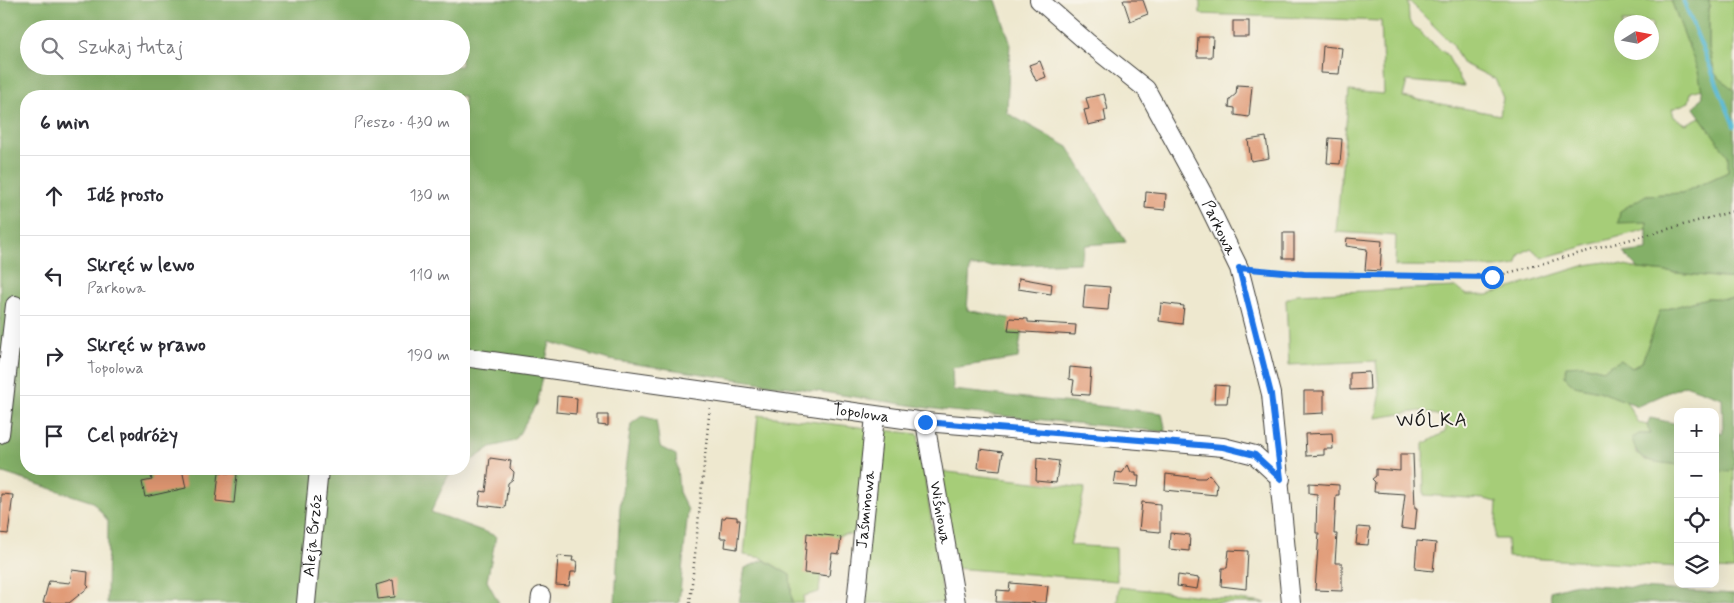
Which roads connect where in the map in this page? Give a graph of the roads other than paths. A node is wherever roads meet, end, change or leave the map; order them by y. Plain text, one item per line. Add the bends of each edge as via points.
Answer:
1 (1040, 0) edge
2 (14, 305) edge
3 (470, 358) edge
4 (875, 416) junction
5 (925, 422) junction
6 (0, 434) edge
7 (318, 475) edge
8 (1281, 479) junction
9 (306, 603) edge
10 (856, 603) edge
11 (956, 603) edge
12 (1292, 603) edge

1 - 8 street, Parkowa via 1146,89 1202,192 1239,268 1271,394
2 - 6 street
3 - 4 street, Topolowa
4 - 5 street, Topolowa
4 - 10 street, Jaśminowa
5 - 8 street, Topolowa via 1223,447 1255,455
5 - 11 street, Wiśniowa
7 - 9 street, Aleja Brzóz
8 - 12 street, Parkowa

